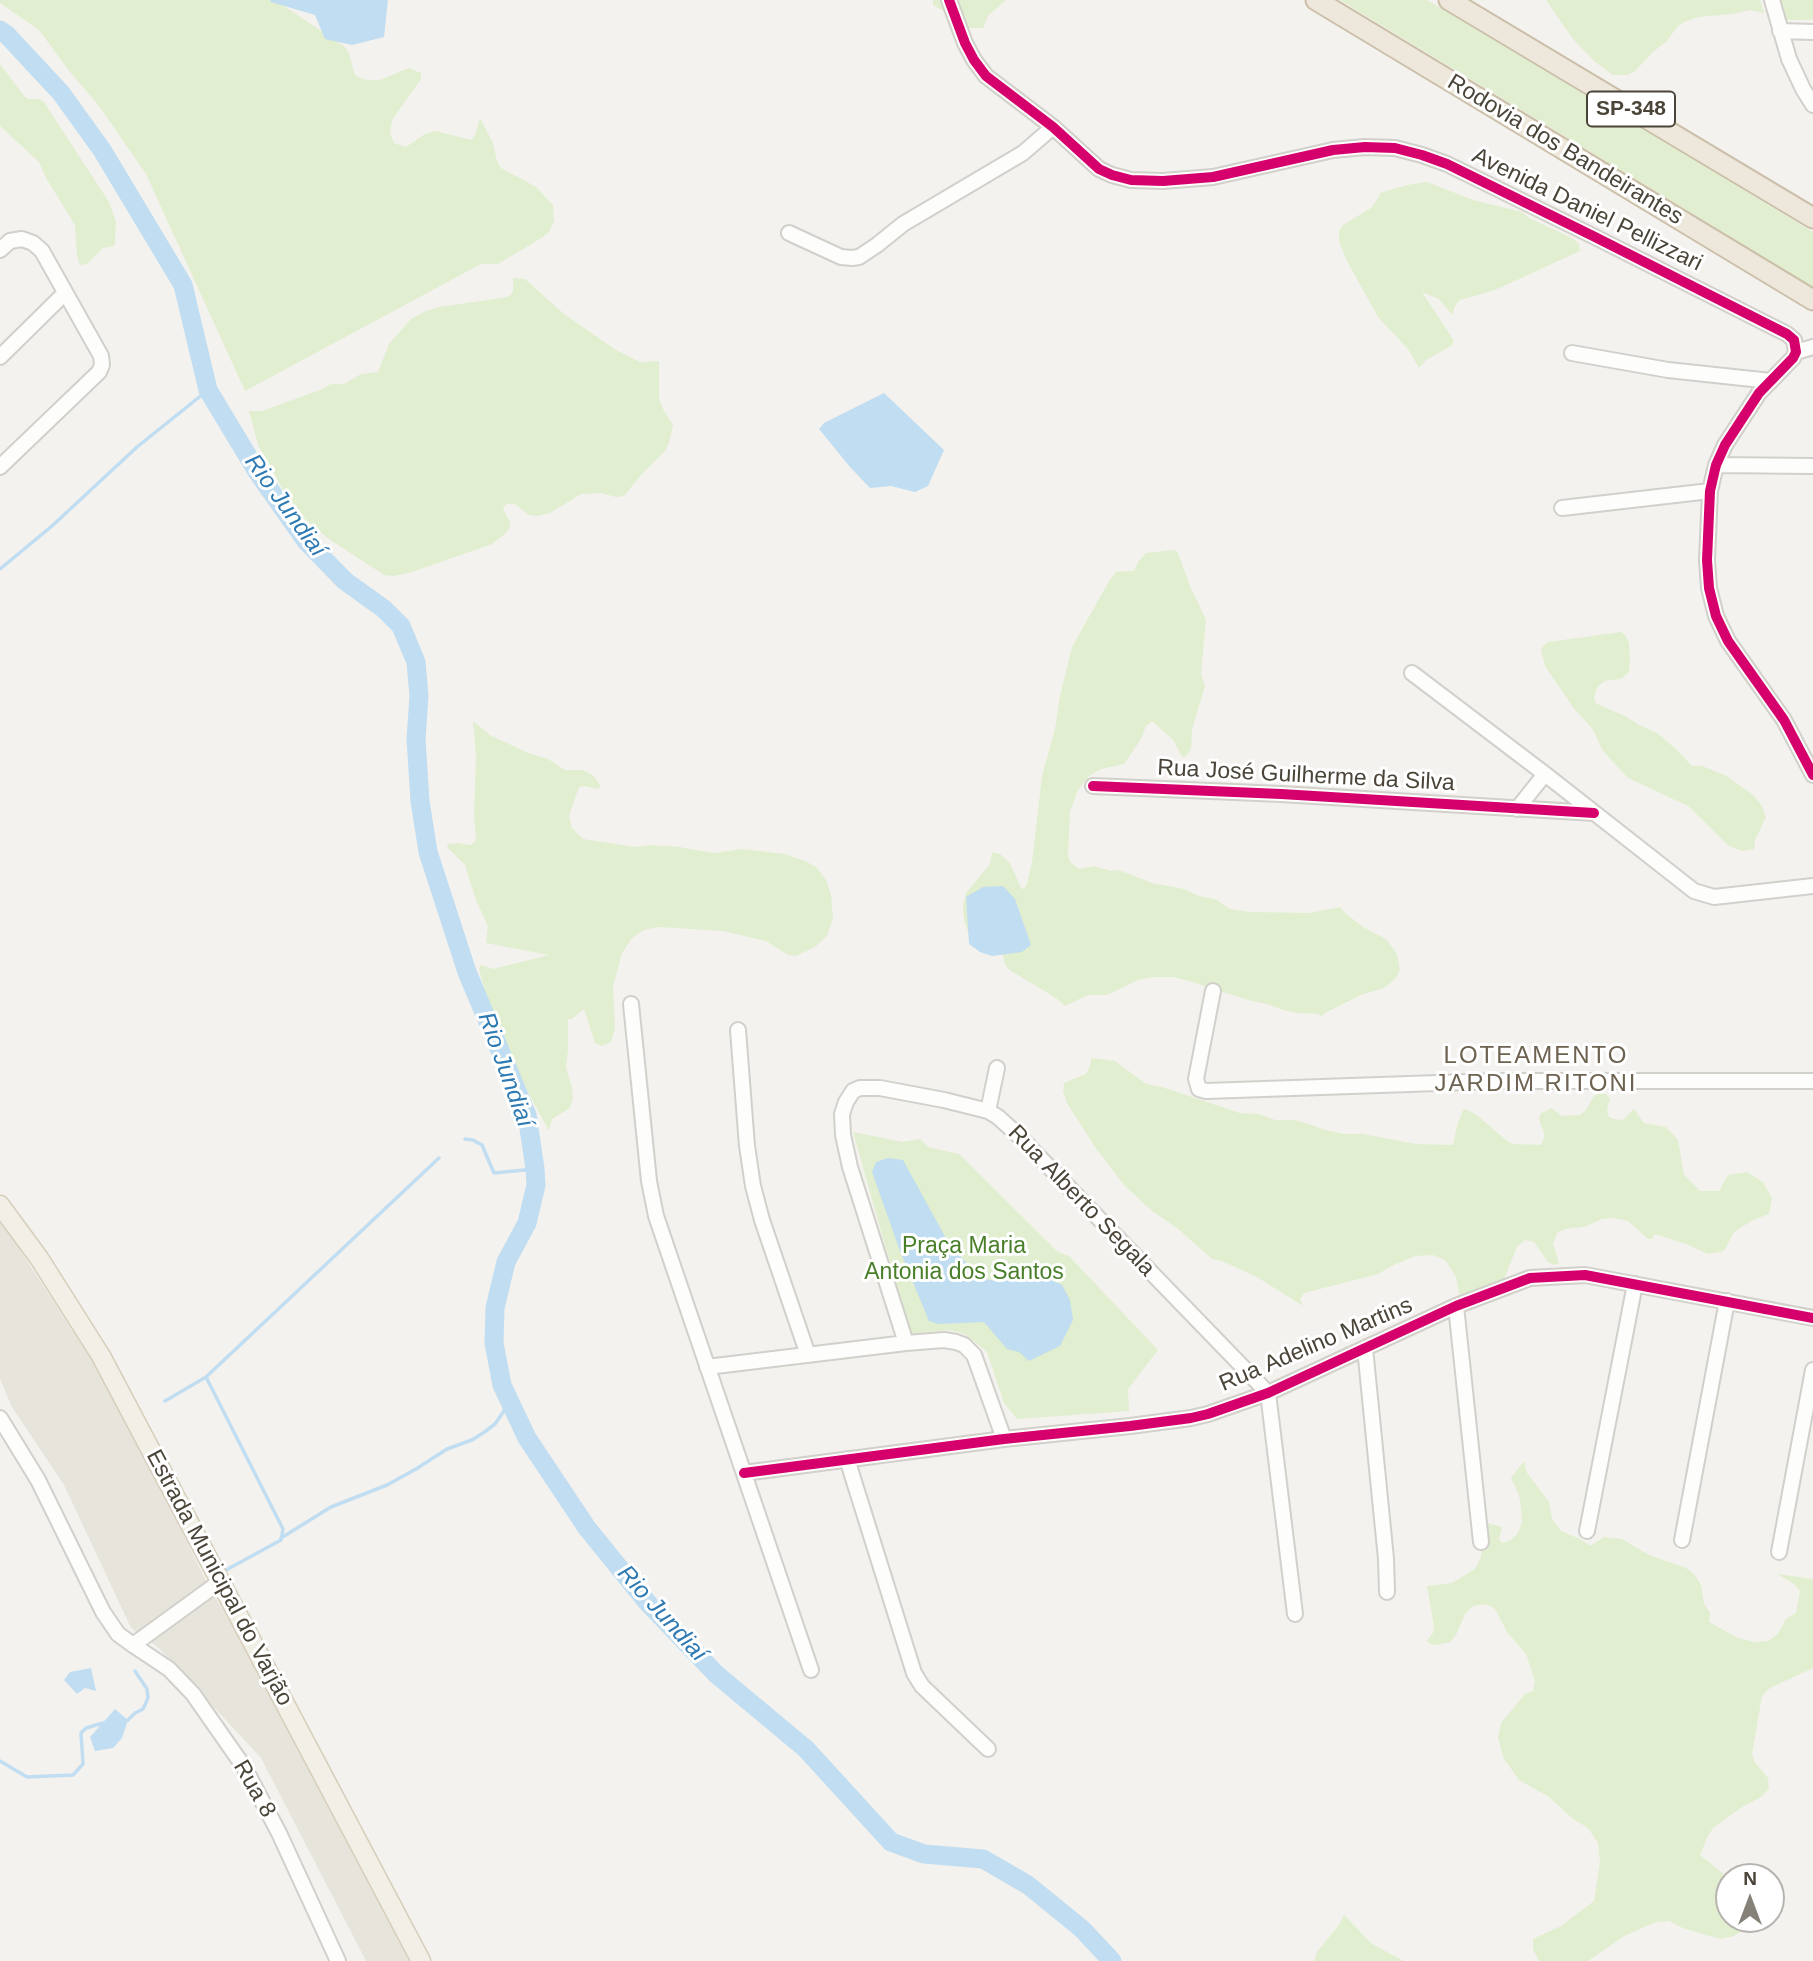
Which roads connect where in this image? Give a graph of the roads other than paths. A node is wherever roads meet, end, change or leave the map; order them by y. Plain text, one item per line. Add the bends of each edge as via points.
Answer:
1 (949, 0) edge
2 (1316, 0) edge
3 (1449, 0) edge
4 (1772, 0) edge
5 (1780, 31) junction
6 (1813, 32) edge
7 (1813, 105) edge
8 (1053, 127) junction
9 (1813, 218) edge
10 (789, 233) dead end
11 (0, 250) edge
12 (65, 293) junction
13 (1813, 300) edge
14 (1813, 347) edge
15 (1796, 352) junction
16 (1572, 353) dead end
17 (0, 357) edge
18 (1771, 381) junction
19 (1716, 465) junction
20 (1813, 466) edge
21 (0, 467) edge
22 (1710, 491) junction
23 (1562, 508) dead end
24 (1412, 673) dead end
25 (1545, 774) junction
26 (1813, 775) edge
27 (1093, 786) dead end
28 (1517, 809) junction
29 (1594, 813) junction
30 (1813, 887) edge
31 (1213, 991) dead end
32 (631, 1004) dead end
33 (738, 1030) dead end
34 (997, 1068) dead end
35 (1813, 1081) edge
36 (988, 1111) junction
37 (0, 1205) edge
38 (1635, 1284) junction
39 (1727, 1301) junction
40 (1457, 1306) junction
41 (1813, 1318) edge
42 (906, 1343) junction
43 (1365, 1348) junction
44 (808, 1355) junction
45 (707, 1367) junction
46 (1813, 1370) edge
47 (1268, 1393) junction
48 (0, 1418) edge
49 (1004, 1439) junction
50 (847, 1459) junction
51 (744, 1473) junction
52 (1587, 1531) dead end
53 (1682, 1540) dead end
54 (1481, 1542) dead end
55 (1779, 1552) dead end
56 (221, 1581) junction
57 (1387, 1592) dead end
58 (1295, 1614) dead end
59 (132, 1645) junction
60 (811, 1670) dead end
61 (988, 1749) dead end
62 (338, 1961) edge
63 (421, 1961) edge

1 - 8 street, Avenida Daniel Pellizzari via 969,51 986,76
2 - 13 highway, Rodovia dos Bandeirantes / SP-348
3 - 9 highway, SP-348
4 - 5 street
5 - 6 street
5 - 7 street
8 - 10 street via 1023,153 903,224 859,257 841,257
8 - 15 street, Avenida Daniel Pellizzari via 1099,169 1131,180 1213,177 1365,147 1422,155 1760,319 1794,340
11 - 12 street via 9,241 33,243
12 - 17 street
12 - 21 street via 102,365
14 - 15 street
15 - 18 street
16 - 18 street
18 - 19 street via 1746,411
19 - 20 street
19 - 22 street
22 - 23 street
22 - 26 street via 1707,561 1716,616 1728,641 1784,720
24 - 25 street
25 - 28 street
25 - 29 street
27 - 28 street, Rua José Guilherme da Silva
28 - 29 street, Rua José Guilherme da Silva
29 - 30 street via 1705,895
31 - 35 street via 1196,1079 1196,1085 1206,1091 1496,1081
32 - 45 street via 656,1216
33 - 44 street via 753,1186
34 - 36 street
36 - 42 street, Rua Alberto Segala via 869,1087 853,1091 846,1102 843,1135 850,1167
36 - 47 street, Rua Alberto Segala via 1019,1136
37 - 56 main road, Estrada Municipal do Varjão via 101,1356
38 - 39 street, Rua Adelino Martins
38 - 40 street, Rua Adelino Martins via 1585,1275 1530,1278
38 - 52 street
39 - 41 street, Rua Adelino Martins
39 - 53 street
40 - 43 street, Rua Adelino Martins
40 - 54 street
42 - 44 street
42 - 49 street via 944,1340 964,1345 974,1355
43 - 47 street, Rua Adelino Martins
43 - 57 street
44 - 45 street
45 - 51 street
46 - 55 street
47 - 49 street, Rua Adelino Martins via 1191,1418
47 - 58 street
48 - 59 street, Rua 8 via 38,1480 103,1612
49 - 50 street, Rua Adelino Martins
50 - 51 street, Rua Adelino Martins
50 - 61 street via 914,1673
51 - 60 street
56 - 59 street
56 - 63 main road, Estrada Municipal do Varjão
59 - 62 street, Rua 8 via 169,1669 193,1694 244,1767

